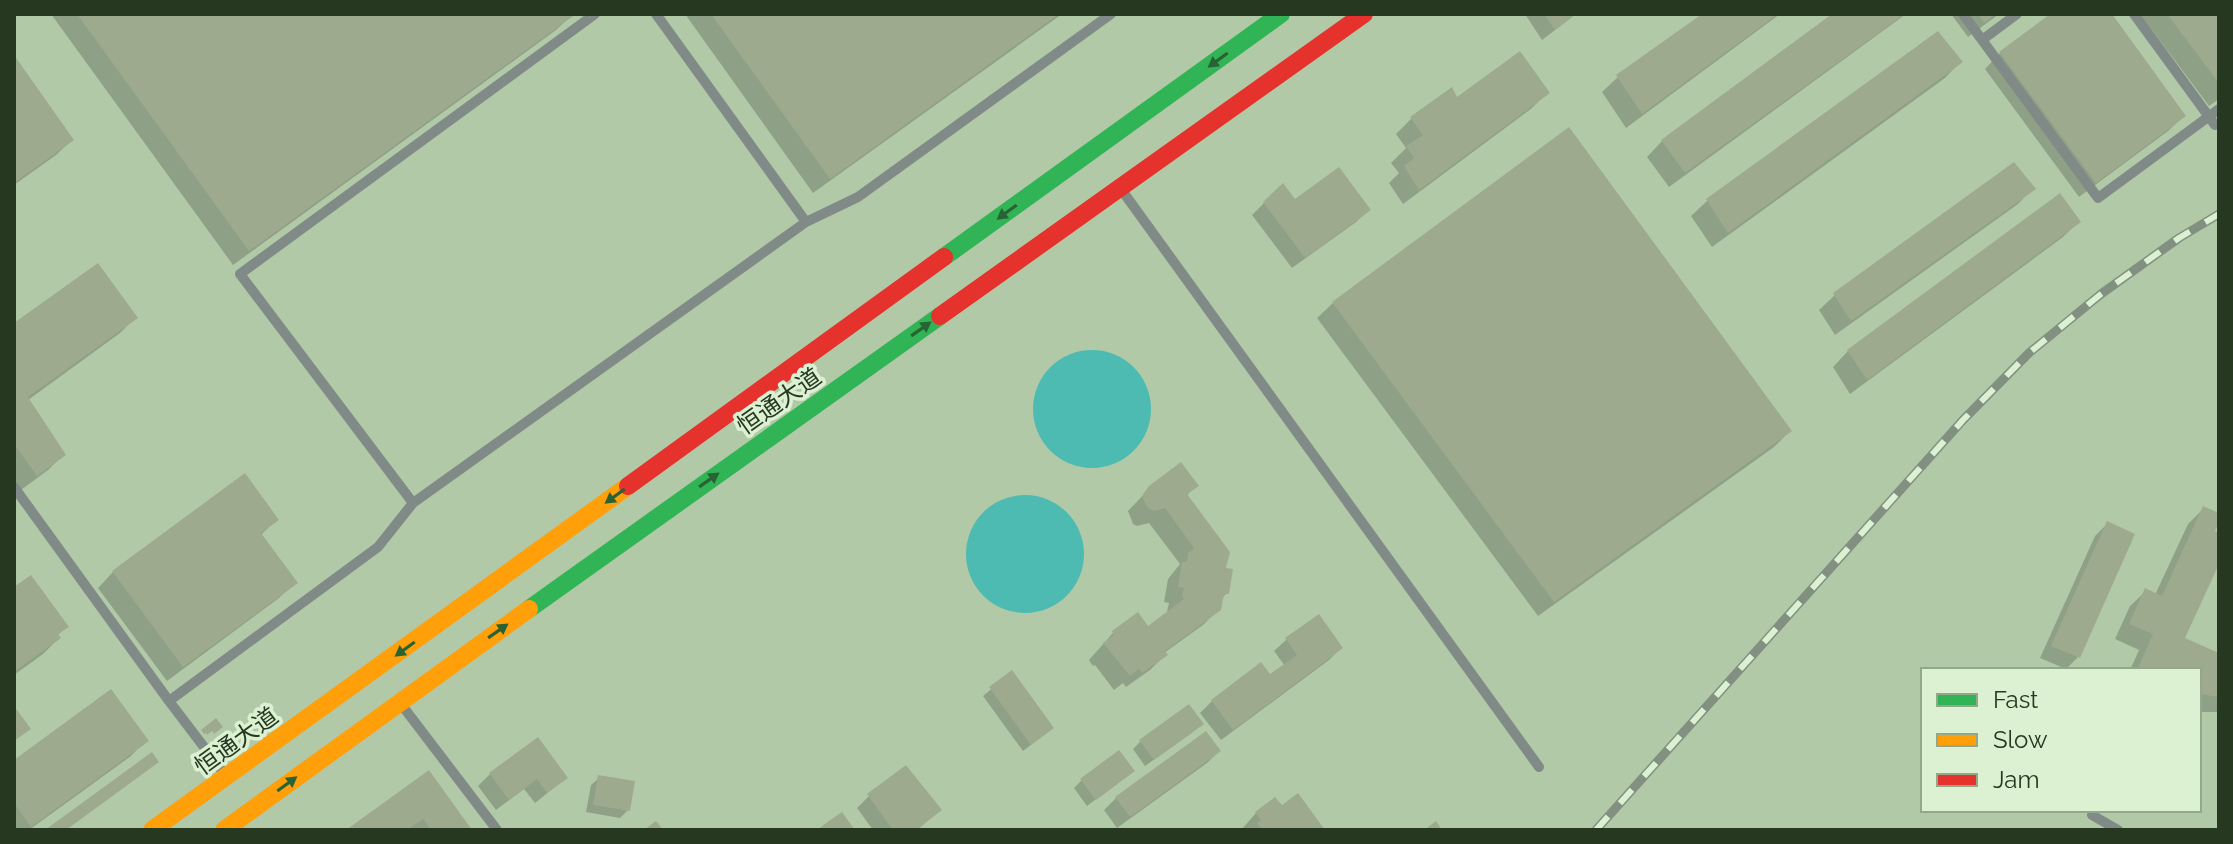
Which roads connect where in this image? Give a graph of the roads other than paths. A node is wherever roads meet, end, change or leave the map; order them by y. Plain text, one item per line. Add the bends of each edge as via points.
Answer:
1 (595, 14) edge
2 (656, 14) edge
3 (1111, 14) edge
4 (1281, 14) edge
5 (1364, 14) edge
6 (1963, 14) edge
7 (2017, 14) edge
8 (2134, 14) edge
9 (1982, 40) junction
10 (2219, 109) edge
11 (2212, 121) junction
12 (1120, 188) junction
13 (806, 222) junction
14 (14, 487) edge
15 (413, 503) junction
16 (169, 701) junction
17 (399, 701) junction
18 (1539, 767) dead end
19 (227, 777) junction
20 (2092, 815) dead end
21 (152, 830) edge
22 (224, 830) edge
23 (497, 830) edge
24 (2118, 830) edge

1 - 15 lane via 240,274
2 - 13 lane
3 - 13 lane via 858,197
4 -> 19 main road, 恒通大道
5 - 12 main road, 恒通大道
6 - 9 lane
7 - 9 lane
8 - 11 lane
9 - 11 lane via 2098,198
10 - 11 lane
17 -> 12 main road, 恒通大道
12 - 18 lane
13 - 15 lane
14 - 16 lane
15 - 16 lane via 378,547
16 - 19 lane
22 -> 17 main road, 恒通大道
17 - 23 lane
19 - 21 main road, 恒通大道
20 - 24 lane

